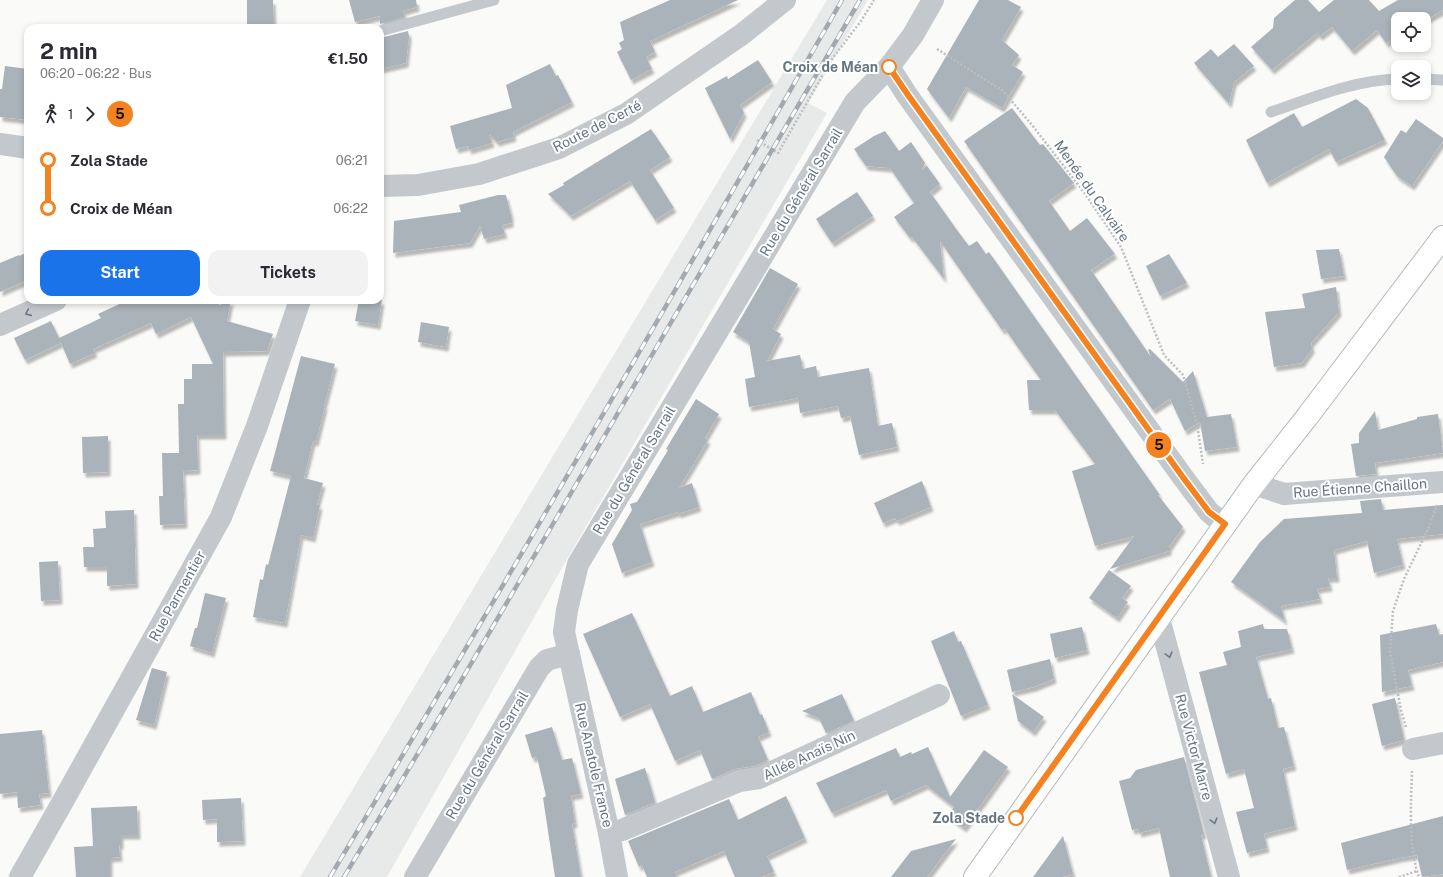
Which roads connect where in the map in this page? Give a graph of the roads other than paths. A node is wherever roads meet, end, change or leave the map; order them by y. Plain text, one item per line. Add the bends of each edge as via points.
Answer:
1 (494, 0) edge
2 (932, 0) edge
3 (771, 4) edge
4 (384, 30) edge
5 (889, 67) junction
6 (1431, 79) edge
7 (1391, 80) edge
8 (1443, 80) edge
9 (1271, 112) dead end
10 (0, 144) edge
11 (24, 147) edge
12 (384, 186) edge
13 (1443, 237) edge
14 (47, 304) edge
15 (299, 304) edge
16 (0, 325) edge
17 (1254, 484) junction
18 (1441, 491) edge
19 (1225, 524) junction
20 (1158, 618) junction
21 (569, 654) junction
22 (939, 695) dead end
23 (1443, 743) edge
24 (1413, 749) road end
25 (609, 833) junction
26 (20, 877) edge
27 (415, 877) edge
28 (617, 877) edge
29 (975, 877) edge
30 (1229, 877) edge

1 - 4 lane
2 - 5 street, Rue du Général Sarrail via 913,35
3 - 12 street, Route de Certé via 734,40 626,114 559,148 479,174 418,185
5 - 19 street via 1182,476 1209,512
5 - 21 street, Rue du Général Sarrail via 855,102 578,564 566,610 564,632
6 - 8 lane
7 - 9 lane via 1344,88
10 - 11 street
13 - 17 main road
14 -> 16 street
15 - 26 street, Rue Parmentier via 257,426 221,517
17 - 18 street, Rue Étienne Chaillon via 1284,494
17 - 19 main road
19 - 20 main road
20 - 29 main road
20 -> 30 street, Rue Victor Marre
21 - 25 street, Rue Anatole France
21 - 27 street, Rue du Général Sarrail via 547,660 539,668
22 - 25 street, Allée Anaïs Nin via 759,778 739,781 622,830
23 - 24 street
25 - 28 street, Rue Anatole France

